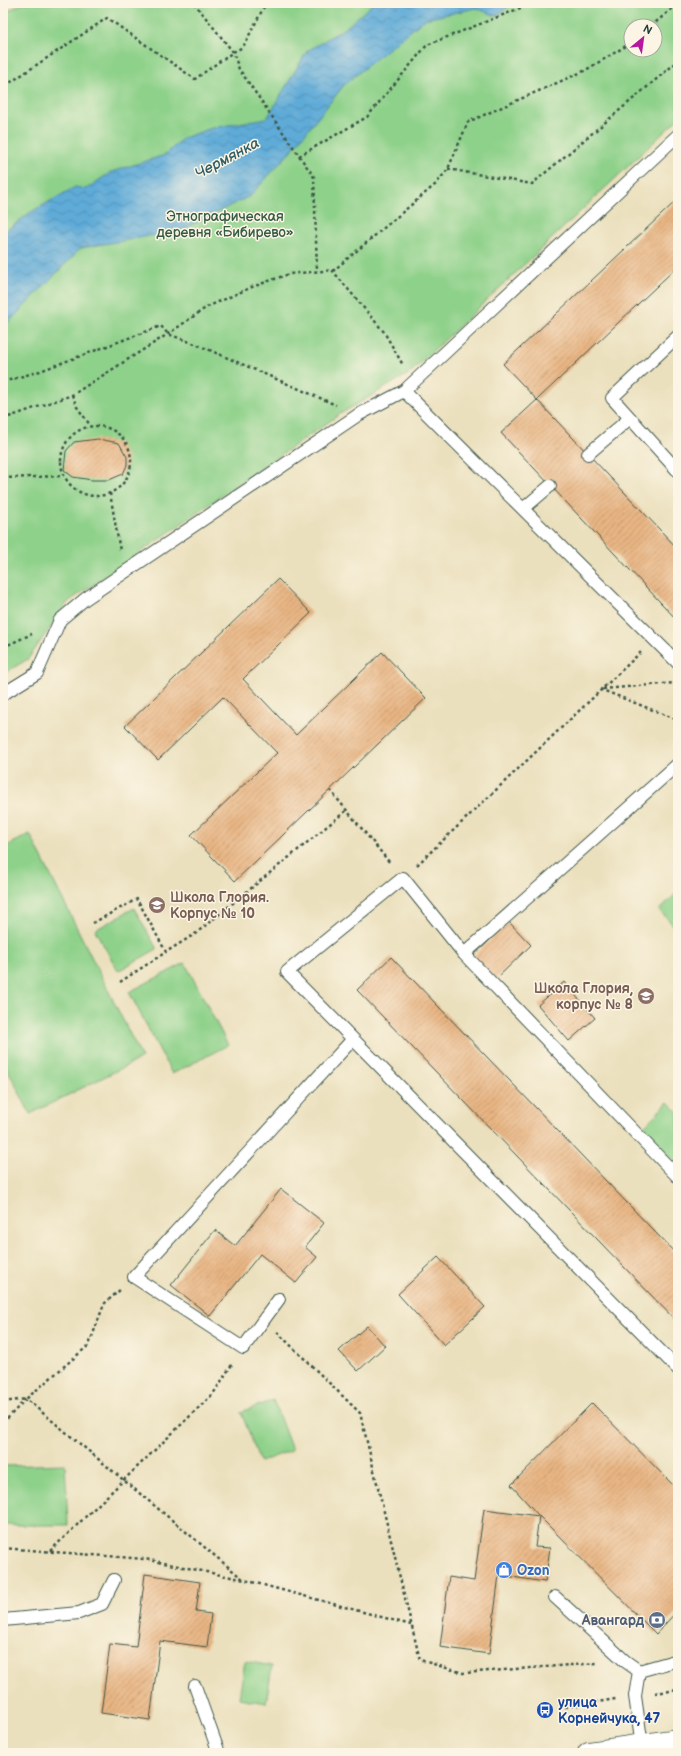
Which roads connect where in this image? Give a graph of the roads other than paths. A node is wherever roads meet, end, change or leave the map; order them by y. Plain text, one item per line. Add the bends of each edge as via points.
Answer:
1 (678, 135) edge
2 (678, 336) edge
3 (409, 387) junction
4 (630, 418) junction
5 (588, 454) dead end
6 (678, 471) edge
7 (550, 486) dead end
8 (522, 509) junction
9 (678, 663) edge
10 (3, 694) edge
11 (678, 764) edge
12 (464, 954) junction
13 (352, 1039) junction
14 (678, 1177) edge
15 (279, 1300) dead end
16 (678, 1368) edge
17 (114, 1580) dead end
18 (555, 1597) dead end
19 (3, 1620) edge
20 (678, 1660) edge
21 (639, 1671) junction
22 (195, 1686) dead end
23 (678, 1740) edge
24 (642, 1746) junction
25 (219, 1753) edge
26 (589, 1753) edge

1 - 3 lane
2 - 4 lane via 612,398
3 - 8 lane
3 - 10 lane via 358,415 85,599 60,620 36,673
4 - 5 lane
4 - 6 lane
7 - 8 lane
8 - 9 lane
11 - 12 lane
12 - 13 lane via 402,878 287,972
12 - 14 lane
13 - 15 lane via 134,1277 243,1348
13 - 16 lane
17 - 19 lane via 102,1604 79,1613
18 - 21 lane
20 - 21 lane
21 - 24 lane via 635,1696
22 - 25 lane
23 - 24 street
24 - 26 street

